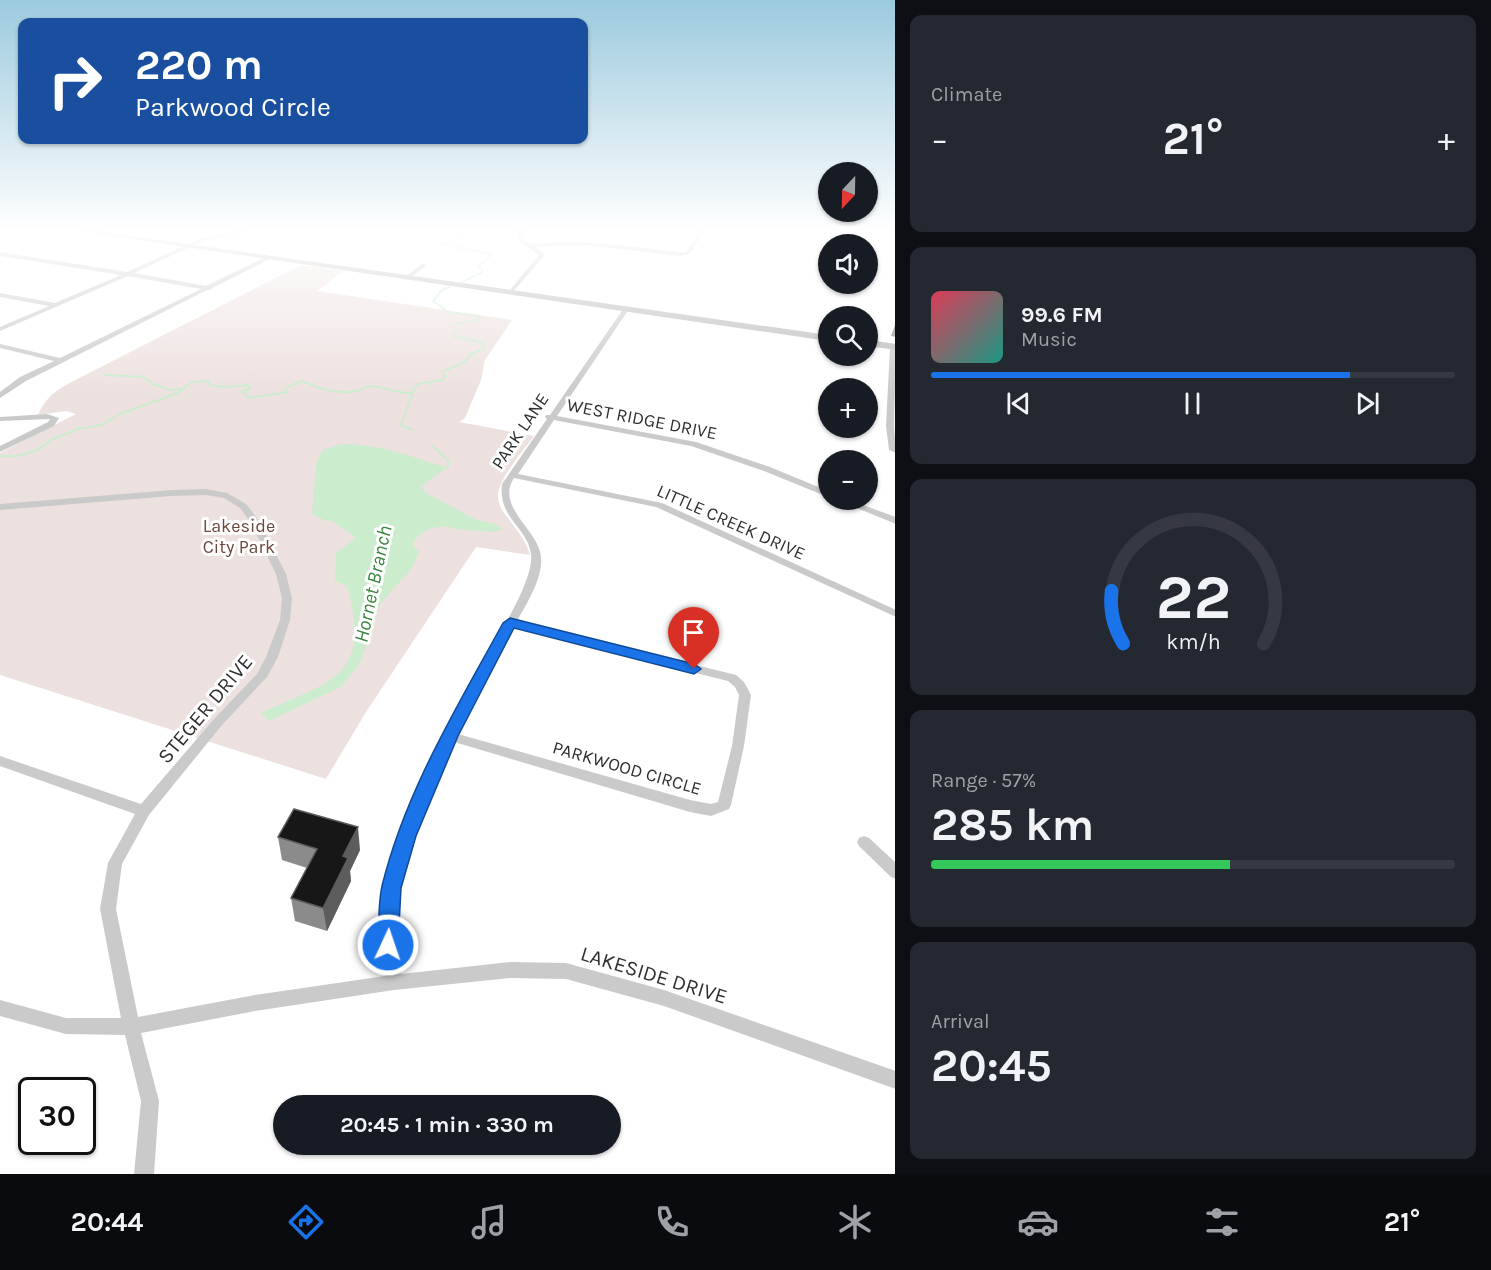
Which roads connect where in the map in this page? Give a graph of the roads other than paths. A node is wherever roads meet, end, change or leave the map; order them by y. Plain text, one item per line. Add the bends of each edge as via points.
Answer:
1 (102, 286) edge
2 (191, 286) edge
3 (214, 286) edge
4 (465, 286) edge
5 (517, 286) edge
6 (208, 289) junction
7 (511, 292) junction
8 (0, 295) edge
9 (57, 305) junction
10 (626, 309) junction
11 (0, 329) edge
12 (818, 337) edge
13 (878, 345) edge
14 (0, 346) edge
15 (894, 347) edge
16 (60, 360) junction
17 (893, 395) edge
18 (0, 396) edge
19 (549, 417) junction
20 (0, 419) edge
21 (0, 449) edge
22 (894, 450) edge
23 (511, 475) junction
24 (818, 490) edge
25 (0, 507) edge
26 (868, 510) edge
27 (895, 521) edge
28 (895, 614) edge
29 (510, 623) junction
30 (449, 736) junction
31 (0, 761) edge
32 (144, 811) junction
33 (864, 842) dead end
34 (895, 872) edge
35 (394, 982) junction
36 (0, 1008) edge
37 (131, 1027) junction
38 (895, 1080) edge
39 (144, 1174) edge

1 - 9 street
2 - 6 street
3 - 6 street
4 - 7 street
5 - 7 street
6 - 16 street
7 - 10 street
8 - 9 street
9 - 11 street
10 - 12 street
10 - 19 street, PARK LANE
13 - 15 street
14 - 16 street
15 - 17 street
16 - 18 street
17 - 22 street via 890,426
19 - 23 street, PARK LANE
19 - 24 street, WEST RIDGE DRIVE via 693,444
20 - 21 street via 55,418 51,424
23 - 28 street, LITTLE CREEK DRIVE via 659,505
23 - 29 street, PARK LANE via 503,493 514,519 536,551 536,564
25 - 32 street, STEGER DRIVE via 171,493 227,496 243,506 256,523 281,573 287,598 285,620 272,657 261,676
26 - 27 street
29 - 30 street, PARK LANE
29 - 30 street, PARKWOOD CIRCLE via 732,678 745,696 724,805 711,810 690,806
30 - 35 street, PARK LANE via 406,836 391,888 388,945
31 - 32 street
32 - 37 street, STEGER DRIVE via 115,863 108,909
33 - 34 street
35 - 37 street, LAKESIDE DRIVE
35 - 38 street, LAKESIDE DRIVE via 511,970 566,971 664,998
36 - 37 street, LAKESIDE DRIVE via 66,1026
37 - 39 street, STEGER DRIVE via 150,1101

